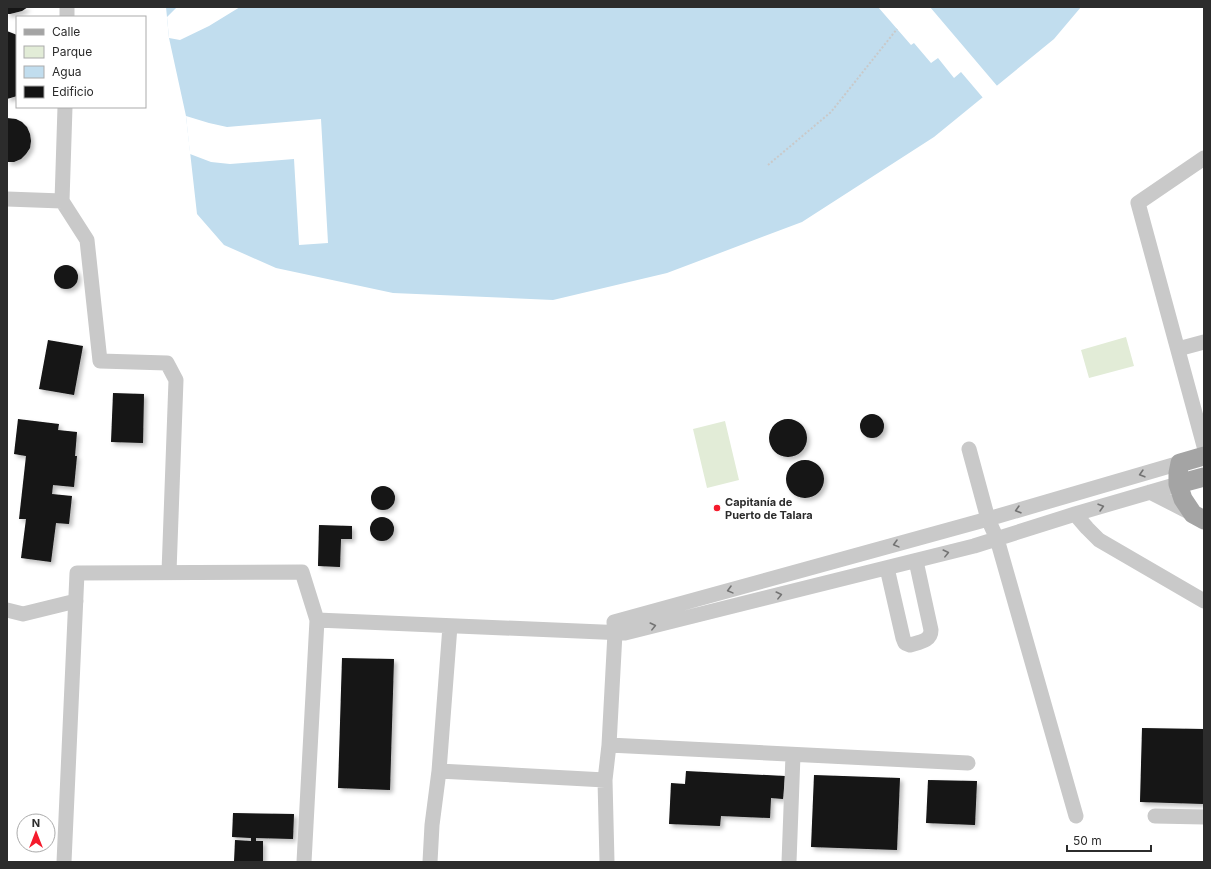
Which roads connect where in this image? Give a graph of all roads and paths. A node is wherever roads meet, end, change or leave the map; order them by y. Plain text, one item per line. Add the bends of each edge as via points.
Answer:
1 (897, 29) dead end
2 (64, 108) edge
3 (1204, 158) edge
4 (768, 165) dead end
5 (7, 199) edge
6 (62, 201) junction
7 (1204, 342) edge
8 (1178, 349) junction
9 (1204, 446) edge
10 (969, 449) dead end
11 (1204, 456) edge
12 (1180, 464) junction
13 (1204, 477) edge
14 (1178, 484) junction
15 (1150, 492) junction
16 (1075, 514) junction
17 (1199, 517) edge
18 (988, 519) junction
19 (997, 539) junction
20 (916, 561) junction
21 (887, 568) junction
22 (169, 572) junction
23 (76, 601) junction
24 (1204, 601) edge
25 (7, 610) edge
26 (317, 620) junction
27 (450, 626) junction
28 (614, 627) junction
29 (609, 746) junction
30 (793, 754) junction
31 (968, 763) dead end
32 (440, 771) junction
33 (605, 780) junction
34 (1076, 816) dead end
35 (1155, 816) dead end
36 (1204, 817) edge
37 (64, 862) edge
38 (304, 862) edge
39 (430, 862) edge
40 (606, 862) edge
41 (789, 862) edge

1 - 4 path via 831,112
2 - 6 street
3 - 8 street via 1138,203
5 - 6 street
6 - 22 street via 87,240 100,361 167,363 176,380
7 - 8 street
8 - 9 street
10 - 18 street
11 - 12 main road
12 - 14 main road
12 -> 18 street
13 - 14 main road
14 - 15 street
14 - 17 main road via 1183,499
16 -> 15 street
15 - 17 street
16 - 19 street
16 - 24 street via 1100,540
18 - 19 street
18 -> 28 street
20 -> 19 street
19 - 34 street
20 - 21 street
20 - 21 street via 931,635 928,639 910,645 905,643 903,638
28 -> 21 street via 625,633
22 - 23 street via 77,573
22 - 26 street via 302,572
23 - 25 street via 23,614
23 - 37 street
26 - 27 street
26 - 38 street
27 - 28 street
27 - 32 street
28 - 29 street
29 - 30 street
29 - 33 street
30 - 31 street
30 - 41 street
32 - 33 street
32 - 39 street via 432,825
33 - 40 street
35 - 36 street

